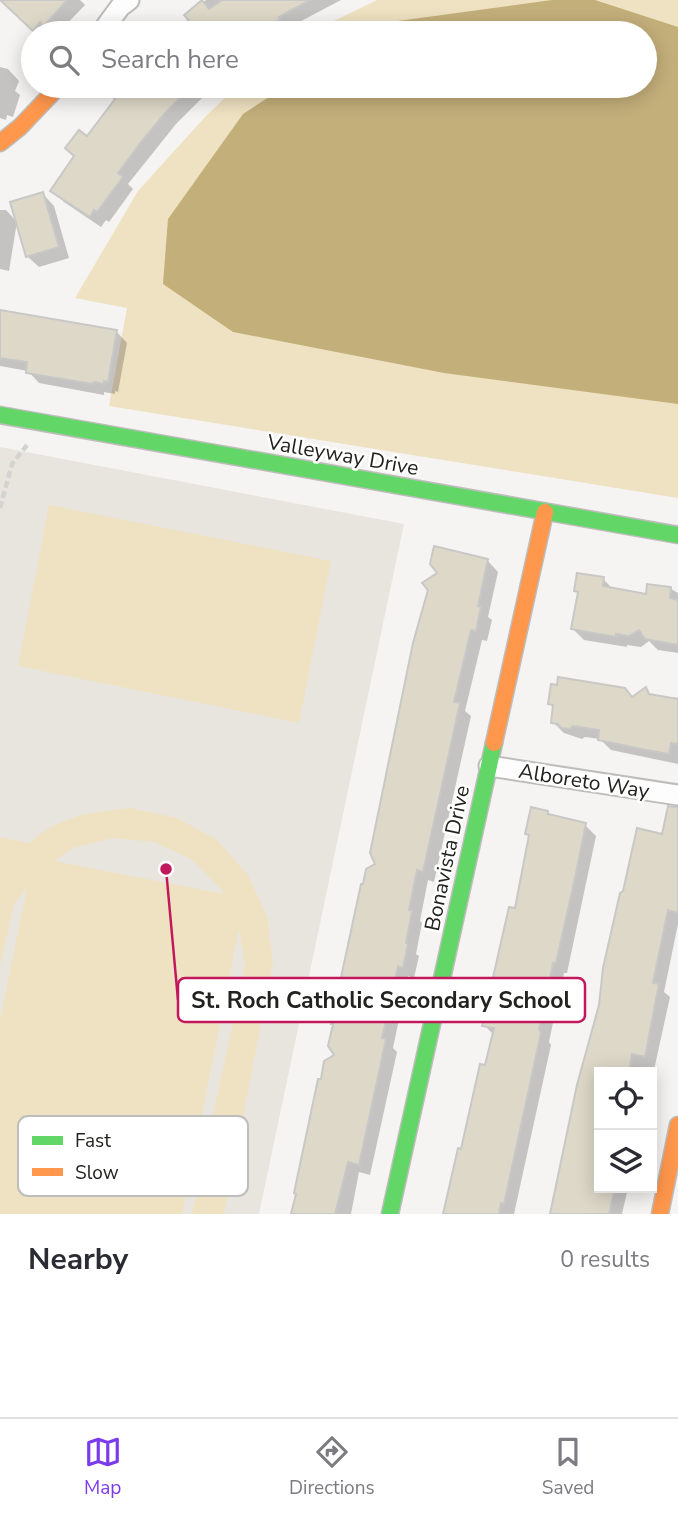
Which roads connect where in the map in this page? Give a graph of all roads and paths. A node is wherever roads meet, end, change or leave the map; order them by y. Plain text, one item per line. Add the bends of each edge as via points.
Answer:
1 (130, 0) edge
2 (109, 21) edge
3 (48, 98) edge
4 (0, 143) edge
5 (0, 415) edge
6 (45, 424) junction
7 (0, 508) edge
8 (545, 512) junction
9 (678, 535) edge
10 (489, 766) junction
11 (678, 795) edge
12 (678, 1125) edge
13 (390, 1214) edge
14 (660, 1214) edge

1 - 2 street
3 - 4 street
5 - 6 street, Valleyway Drive
6 - 7 path via 12,464
6 - 8 street, Valleyway Drive
8 - 9 street, Valleyway Drive
8 - 10 street, Bonavista Drive
10 - 11 street, Alboreto Way
10 - 13 street, Bonavista Drive
12 - 14 street

